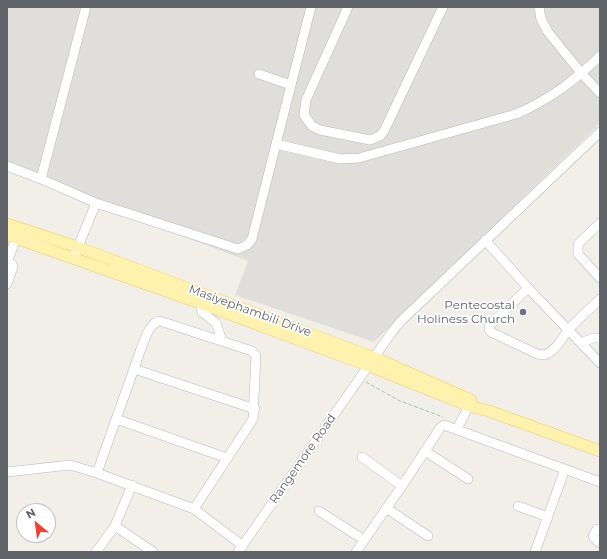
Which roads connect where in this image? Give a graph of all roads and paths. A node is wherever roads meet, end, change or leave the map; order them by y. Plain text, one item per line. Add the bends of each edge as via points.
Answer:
1 (86, 7) edge
2 (311, 7) edge
3 (348, 7) edge
4 (443, 7) edge
5 (539, 7) edge
6 (600, 56) edge
7 (259, 74) dead end
8 (582, 74) junction
9 (291, 85) junction
10 (600, 93) edge
11 (600, 132) edge
12 (276, 144) junction
13 (7, 166) edge
14 (41, 179) junction
15 (96, 203) junction
16 (600, 223) edge
17 (7, 224) edge
18 (12, 236) edge
19 (485, 240) junction
20 (77, 247) junction
21 (73, 259) junction
22 (600, 278) edge
23 (7, 284) edge
24 (528, 288) junction
25 (600, 299) edge
26 (200, 303) junction
27 (569, 330) junction
28 (600, 338) edge
29 (222, 341) junction
30 (581, 343) junction
31 (372, 362) junction
32 (600, 363) edge
33 (134, 369) junction
34 (360, 378) junction
35 (469, 406) junction
36 (254, 409) junction
37 (489, 410) junction
38 (116, 419) junction
39 (444, 425) junction
40 (457, 429) junction
41 (425, 451) junction
42 (600, 451) edge
43 (362, 457) dead end
44 (227, 458) junction
45 (565, 470) junction
46 (7, 472) edge
47 (97, 473) junction
48 (468, 479) dead end
49 (600, 482) edge
50 (132, 485) junction
51 (402, 486) junction
52 (518, 506) dead end
53 (386, 508) junction
54 (194, 509) junction
55 (319, 511) dead end
56 (548, 517) junction
57 (115, 526) junction
58 (600, 529) edge
59 (428, 536) dead end
60 (364, 540) junction
61 (600, 543) edge
62 (240, 549) edge
63 (96, 552) edge
64 (153, 552) edge
65 (356, 552) edge
66 (535, 552) edge

1 - 14 street
2 - 9 street
3 - 4 street via 306,100 304,115 312,126 320,130 370,140 380,136 384,131
5 - 8 street via 541,19 548,32
6 - 8 street
7 - 9 street
8 - 10 street
8 - 12 street via 538,105 516,114 359,158 340,159
9 - 12 street
11 - 19 street, Rangemore Road
12 - 15 street via 252,239 242,248 238,249
13 - 14 street
14 - 15 street
15 - 20 street
16 - 22 street via 580,241 577,248 578,254
17 - 20 main road, Masiyephambili Drive
18 - 21 main road, Masiyephambili Drive
18 - 23 street via 7,263 13,267
19 - 24 street
19 - 31 street, Rangemore Road via 401,321
20 - 21 street
20 - 31 main road, Masiyephambili Drive
21 - 26 main road, Masiyephambili Drive
24 - 27 street
24 - 27 street via 489,326 491,332 545,356 561,342
25 - 27 street
26 - 29 street via 202,312 216,323
26 - 31 main road, Masiyephambili Drive
27 - 30 street
28 - 30 street
29 - 33 street via 158,321 150,327
29 - 36 street via 252,351 256,355
30 - 32 street
31 - 34 street, Rangemore Road
31 - 35 main road, Masiyephambili Drive
31 - 37 main road, Masiyephambili Drive via 468,398
33 - 36 street
33 - 38 street
34 - 39 path via 400,401 443,417
34 - 62 street, Rangemore Road
35 - 37 main road, Masiyephambili Drive
35 - 40 street
36 - 44 street via 252,422
37 - 42 main road, Masiyephambili Drive
38 - 44 street
38 - 47 street
39 - 40 street
39 - 41 street
40 - 45 street
41 - 48 street
41 - 51 street
43 - 51 street
44 - 54 street
45 - 49 street
45 - 56 street
46 - 47 street via 63,464
47 - 50 street
50 - 54 street
50 - 57 street
51 - 53 street
52 - 56 street
53 - 59 street
53 - 60 street
54 - 62 street
55 - 60 street
56 - 66 street
57 - 63 street
57 - 64 street
58 - 61 street via 597,529 593,536
60 - 65 street

